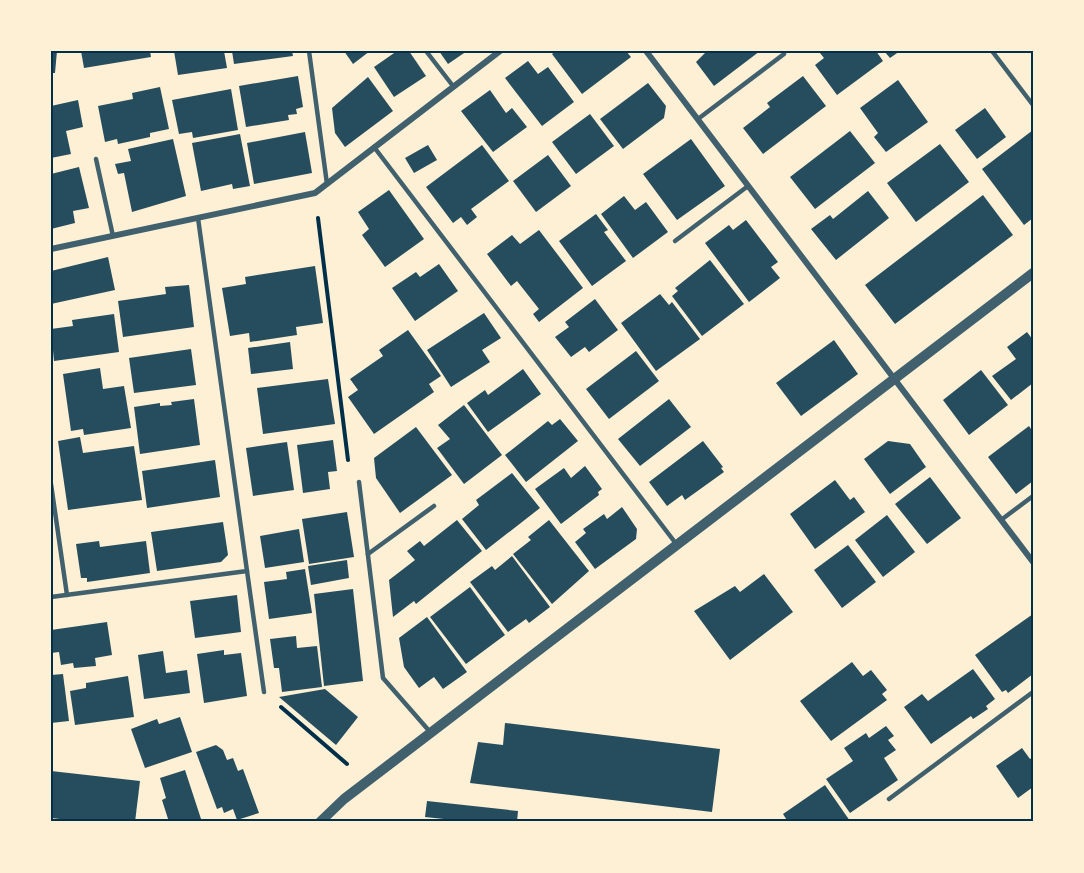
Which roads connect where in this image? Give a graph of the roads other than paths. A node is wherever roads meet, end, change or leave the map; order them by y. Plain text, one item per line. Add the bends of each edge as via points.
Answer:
1 (309, 51) edge
2 (426, 51) edge
3 (500, 51) edge
4 (646, 51) edge
5 (992, 51) edge
6 (784, 54) dead end
7 (453, 86) junction
8 (1033, 105) edge
9 (698, 119) junction
10 (374, 147) junction
11 (96, 159) dead end
12 (327, 184) junction
13 (748, 186) junction
14 (198, 218) junction
15 (113, 236) junction
16 (675, 240) dead end
17 (51, 249) edge
18 (1033, 273) edge
19 (894, 379) junction
20 (358, 482) road end
21 (51, 484) edge
22 (1033, 496) edge
23 (434, 506) dead end
24 (1001, 520) junction
25 (677, 545) junction
26 (368, 554) junction
27 (1033, 562) edge
28 (247, 571) junction
29 (67, 595) junction
30 (51, 597) edge
31 (264, 692) road end
32 (1033, 692) edge
33 (431, 733) junction
34 (889, 799) dead end
35 (320, 822) edge

1 - 12 lane
2 - 7 lane
3 - 7 street
4 - 9 street
5 - 8 lane
6 - 9 lane
7 - 10 street
9 - 13 street
10 - 12 street
10 - 25 lane
11 - 15 lane
12 - 14 street via 315,193
13 - 16 lane
13 - 19 street
14 - 15 street
14 - 28 lane
15 - 17 street
18 - 19 street
19 - 24 street
19 - 25 street
20 - 26 lane
21 - 29 lane
22 - 24 lane
23 - 26 lane
24 - 27 street
25 - 33 street
26 - 33 lane via 383,678
28 - 29 lane
28 - 31 lane
29 - 30 lane
32 - 34 lane
33 - 35 street

